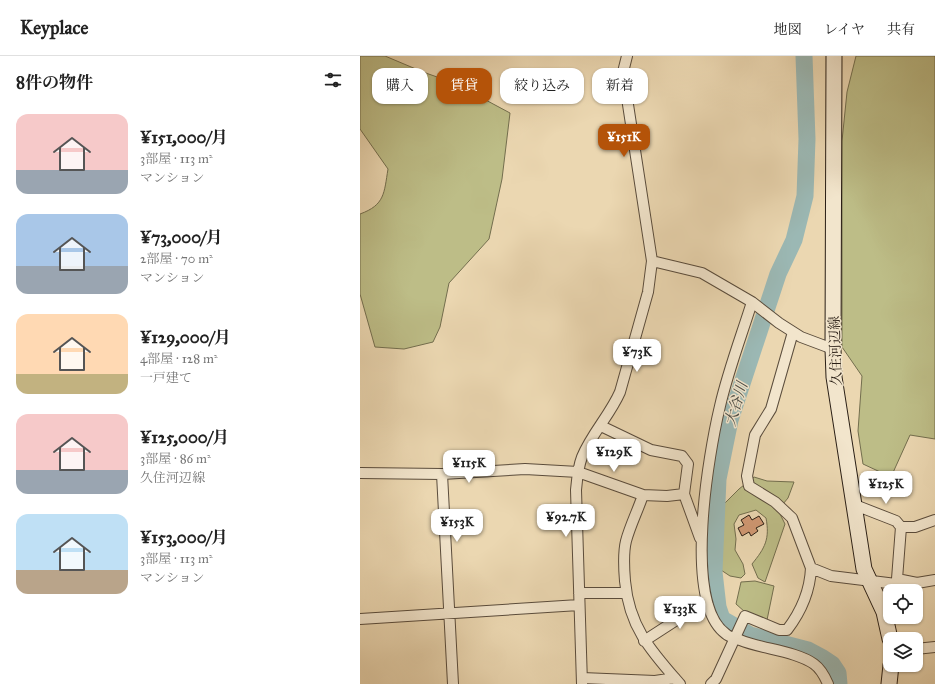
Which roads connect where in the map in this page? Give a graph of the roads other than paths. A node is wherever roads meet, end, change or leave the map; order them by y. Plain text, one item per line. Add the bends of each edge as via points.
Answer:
1 (627, 56) edge
2 (834, 56) edge
3 (652, 261) junction
4 (752, 302) junction
5 (793, 332) junction
6 (833, 349) junction
7 (601, 426) junction
8 (578, 472) junction
9 (360, 473) edge
10 (442, 474) junction
11 (684, 494) junction
12 (644, 495) junction
13 (855, 505) junction
14 (935, 520) edge
15 (901, 527) junction
16 (702, 542) junction
17 (811, 568) junction
18 (869, 580) junction
19 (935, 580) edge
20 (891, 584) edge
21 (896, 584) edge
22 (906, 584) edge
23 (579, 593) junction
24 (626, 593) junction
25 (579, 605) junction
26 (708, 605) junction
27 (883, 610) edge
28 (449, 613) junction
29 (360, 619) edge
30 (736, 635) junction
31 (644, 641) junction
32 (935, 647) edge
33 (923, 648) edge
34 (890, 672) edge
35 (582, 681) edge
36 (677, 681) edge
37 (453, 684) edge
38 (712, 684) edge
39 (828, 684) edge
40 (889, 684) edge

1 - 3 street via 623,72
2 - 6 main road, 久住河辺線
3 - 4 street via 702,273
3 - 7 street via 648,292 622,385 614,407
4 - 5 street
4 - 16 street via 719,408 703,512
5 - 6 street
5 - 17 street via 771,409 755,435 747,476 749,486 774,502 792,518
6 - 13 main road, 久住河辺線 via 834,377
7 - 8 street via 582,457
7 - 11 street via 651,450 682,456 688,464
8 - 10 street via 525,469
8 - 12 street
8 - 23 street via 576,490
9 - 10 street
10 - 28 street
11 - 12 street
11 - 16 street
12 - 24 street via 626,542
13 - 15 street via 896,520
13 - 18 main road, 久住河辺線 via 864,569
14 - 15 street via 915,527
15 - 21 street
16 - 26 street
17 - 18 street via 831,576
17 - 30 street via 806,597 787,630 779,630 745,616
18 - 20 street
18 - 27 main road, 久住河辺線
19 - 22 street
23 - 24 street
23 - 25 street
24 - 31 street via 633,621
25 - 28 street
25 - 35 street
26 - 30 street via 718,627 726,635
26 - 31 street via 681,617
28 - 29 street
28 - 37 street
30 - 38 street
30 - 39 street via 809,662 821,671
31 - 36 street
32 - 33 street
34 - 40 main road
35 - 36 street

